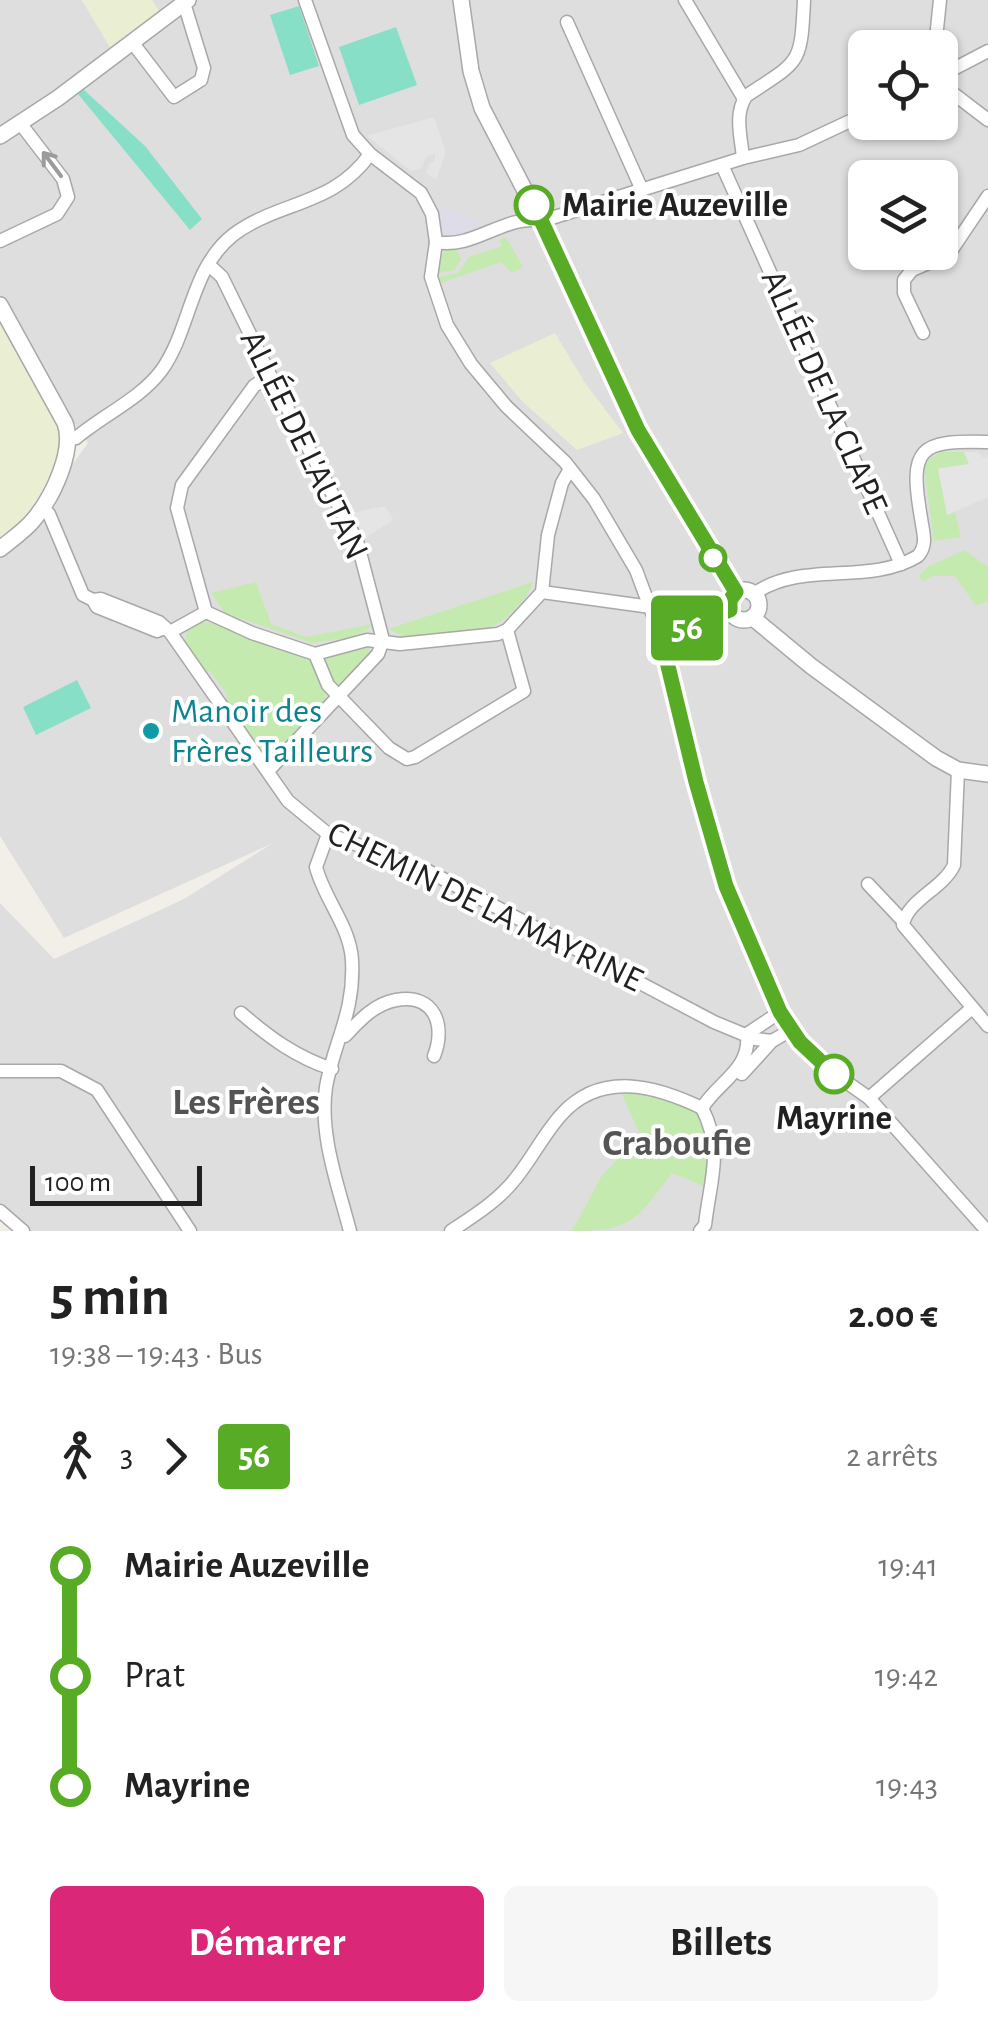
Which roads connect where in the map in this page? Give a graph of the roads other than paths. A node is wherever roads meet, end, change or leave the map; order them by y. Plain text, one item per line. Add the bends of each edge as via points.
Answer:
1 (305, 0) edge
2 (461, 0) edge
3 (686, 0) edge
4 (804, 0) edge
5 (940, 0) edge
6 (186, 2) edge
7 (567, 22) dead end
8 (937, 30) edge
9 (132, 42) junction
10 (988, 50) edge
11 (958, 68) edge
12 (958, 97) edge
13 (744, 99) junction
14 (988, 120) edge
15 (848, 122) edge
16 (20, 123) junction
17 (0, 136) edge
18 (370, 154) junction
19 (742, 158) junction
20 (722, 165) junction
21 (642, 190) junction
22 (988, 196) edge
23 (542, 221) junction
24 (0, 241) edge
25 (436, 242) junction
26 (209, 266) junction
27 (0, 305) edge
28 (923, 333) dead end
29 (270, 376) junction
30 (69, 439) junction
31 (988, 442) edge
32 (570, 468) junction
33 (42, 508) junction
34 (0, 549) edge
35 (901, 564) junction
36 (542, 592) junction
37 (736, 592) junction
38 (754, 594) junction
39 (651, 607) junction
40 (730, 610) junction
41 (206, 612) junction
42 (753, 618) junction
43 (167, 630) junction
44 (507, 630) junction
45 (661, 637) junction
46 (383, 640) junction
47 (315, 654) junction
48 (340, 696) junction
49 (269, 770) junction
50 (958, 770) junction
51 (988, 774) edge
52 (328, 834) junction
53 (868, 884) dead end
54 (902, 921) junction
55 (972, 1008) junction
56 (780, 1012) junction
57 (241, 1013) dead end
58 (988, 1026) edge
59 (791, 1030) junction
60 (747, 1034) junction
61 (772, 1041) junction
62 (340, 1042) junction
63 (434, 1056) dead end
64 (332, 1069) junction
65 (0, 1070) edge
66 (869, 1098) junction
67 (702, 1108) junction
68 (0, 1212) edge
69 (705, 1229) edge
70 (23, 1231) edge
71 (190, 1231) edge
72 (350, 1231) edge
73 (451, 1231) edge
74 (987, 1231) edge

1 - 18 street via 345,118
2 - 23 street via 482,108
3 - 13 street
4 - 13 street via 799,54
5 - 8 street
6 - 9 street
6 - 9 street via 204,68 201,80 174,96
7 - 21 street
9 - 16 street
10 - 11 street
12 - 14 street
13 - 19 street
15 - 19 street via 799,145
16 - 17 street
24 -> 16 street via 57,214 68,197 63,179
18 - 25 street via 421,193
18 - 26 street via 342,185 234,235
19 - 20 street
20 - 21 street
20 - 35 street, ALLÉE DE LA CLAPE
21 - 23 street
22 - 28 street via 948,254 904,280
23 - 25 street via 456,244
23 - 37 street via 638,430
25 - 32 street via 434,292 447,325 506,406
26 - 29 street, ALLÉE DE L'AUTAN via 222,277
26 - 30 street via 161,370
27 - 30 street
29 - 41 street via 254,386 182,485 177,508
29 - 46 street, ALLÉE DE L'AUTAN via 357,541
30 - 33 street
31 - 35 street via 939,442 920,456 924,548
32 - 36 street via 548,536
32 - 39 street via 616,535
33 - 34 street
33 - 43 street, CHEMIN DE LA MAYRINE via 83,595
35 - 38 street via 776,582
36 - 39 street
36 - 44 street
37 - 38 street
37 - 40 street
38 - 42 street via 759,609
39 - 45 street
40 - 42 street via 740,620
40 - 45 street
41 - 43 street
41 - 47 street
42 - 50 street via 906,739
43 - 49 street, CHEMIN DE LA MAYRINE
44 - 46 street via 400,644
44 - 48 street via 524,691 415,757 399,757
45 - 56 street via 726,886
46 - 47 street
46 - 48 street
47 - 48 street
48 - 49 street
49 - 52 street, CHEMIN DE LA MAYRINE via 288,801
50 - 51 street
50 - 54 street via 954,865
52 - 60 street, CHEMIN DE LA MAYRINE via 428,871
52 - 62 street via 316,867 352,958 350,1011
53 - 54 street
54 - 55 street
55 - 58 street
55 - 66 street
56 - 59 street
56 - 60 street
57 - 64 street via 288,1050
59 - 61 street
59 - 66 street
60 - 61 street, CHEMIN DE LA MAYRINE
60 - 67 street via 744,1061
61 - 67 street
62 - 63 street via 366,1014 393,1000 416,999 439,1026
62 - 64 street
64 - 72 street via 324,1120
65 - 71 street via 61,1071 97,1090
66 - 74 street
67 - 69 street via 716,1144
67 - 73 street via 647,1086 596,1092 562,1114 491,1206
68 - 70 street

